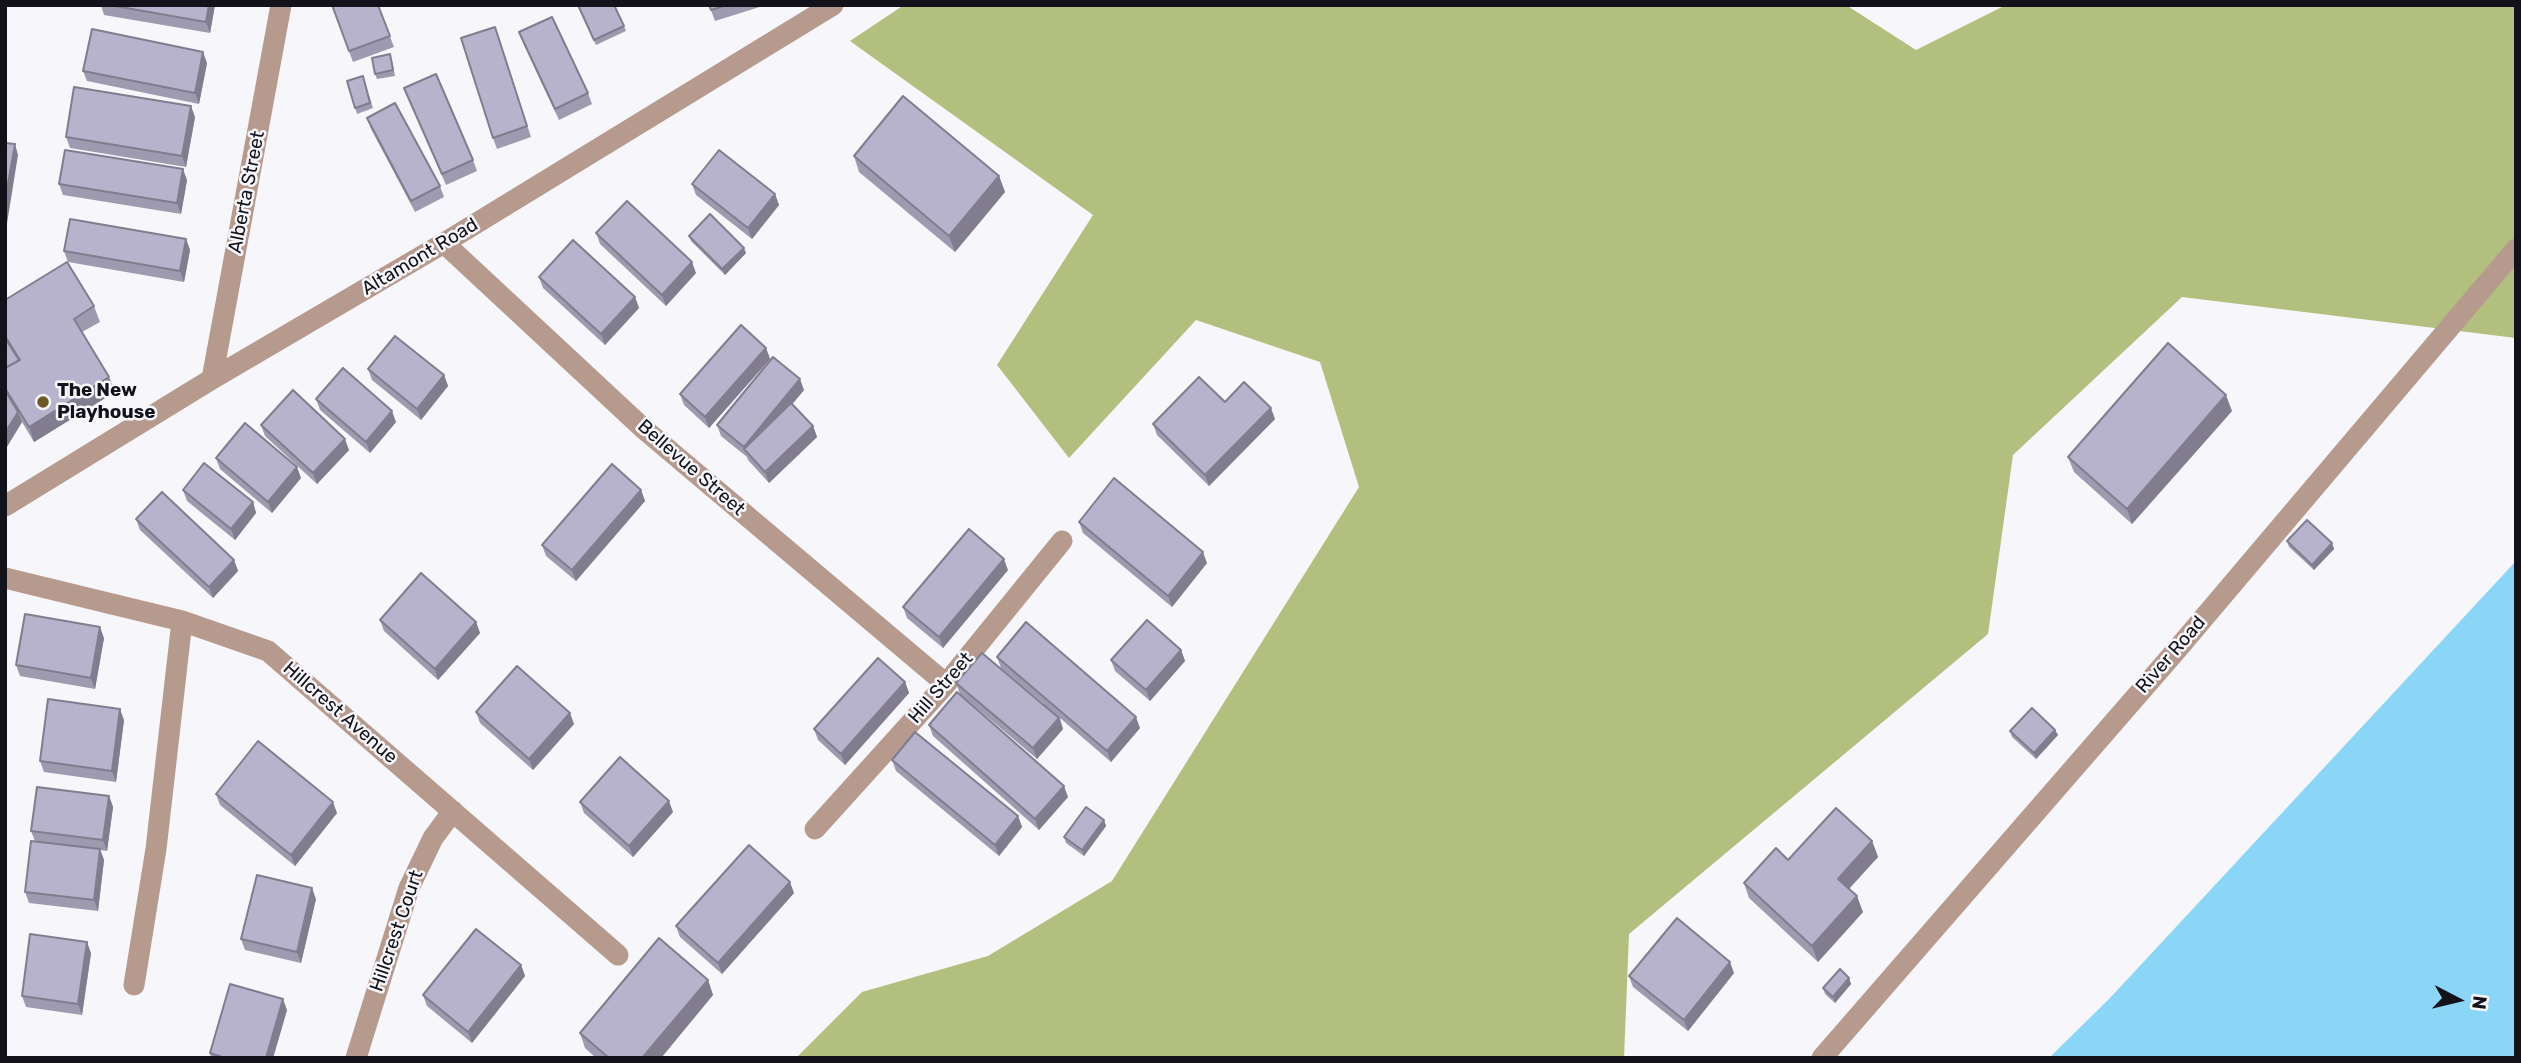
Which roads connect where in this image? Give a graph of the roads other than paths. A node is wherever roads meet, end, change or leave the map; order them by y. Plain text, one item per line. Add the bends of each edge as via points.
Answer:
1 (281, 5) edge
2 (833, 5) edge
3 (800, 15) edge
4 (444, 243) junction
5 (2516, 249) edge
6 (212, 379) junction
7 (5, 506) edge
8 (1062, 541) dead end
9 (5, 578) edge
10 (182, 621) junction
11 (946, 684) junction
12 (453, 811) junction
13 (815, 830) dead end
14 (618, 955) dead end
15 (134, 985) dead end
16 (356, 1058) edge
17 (1822, 1058) edge

1 - 6 street, Alberta Street
2 - 3 street, Altamont Road
3 - 4 street, Altamont Road
4 - 6 street, Altamont Road
4 - 11 street, Bellevue Street via 645,430
5 - 17 street, River Road
6 - 7 street, Altamont Road
8 - 11 street, Hill Street
9 - 10 street, Hillcrest Avenue
10 - 12 street, Hillcrest Avenue via 268,651
10 - 15 street via 156,849
11 - 13 street, Hill Street
12 - 14 street, Hillcrest Avenue
12 - 16 street, Hillcrest Court via 433,838 409,888

